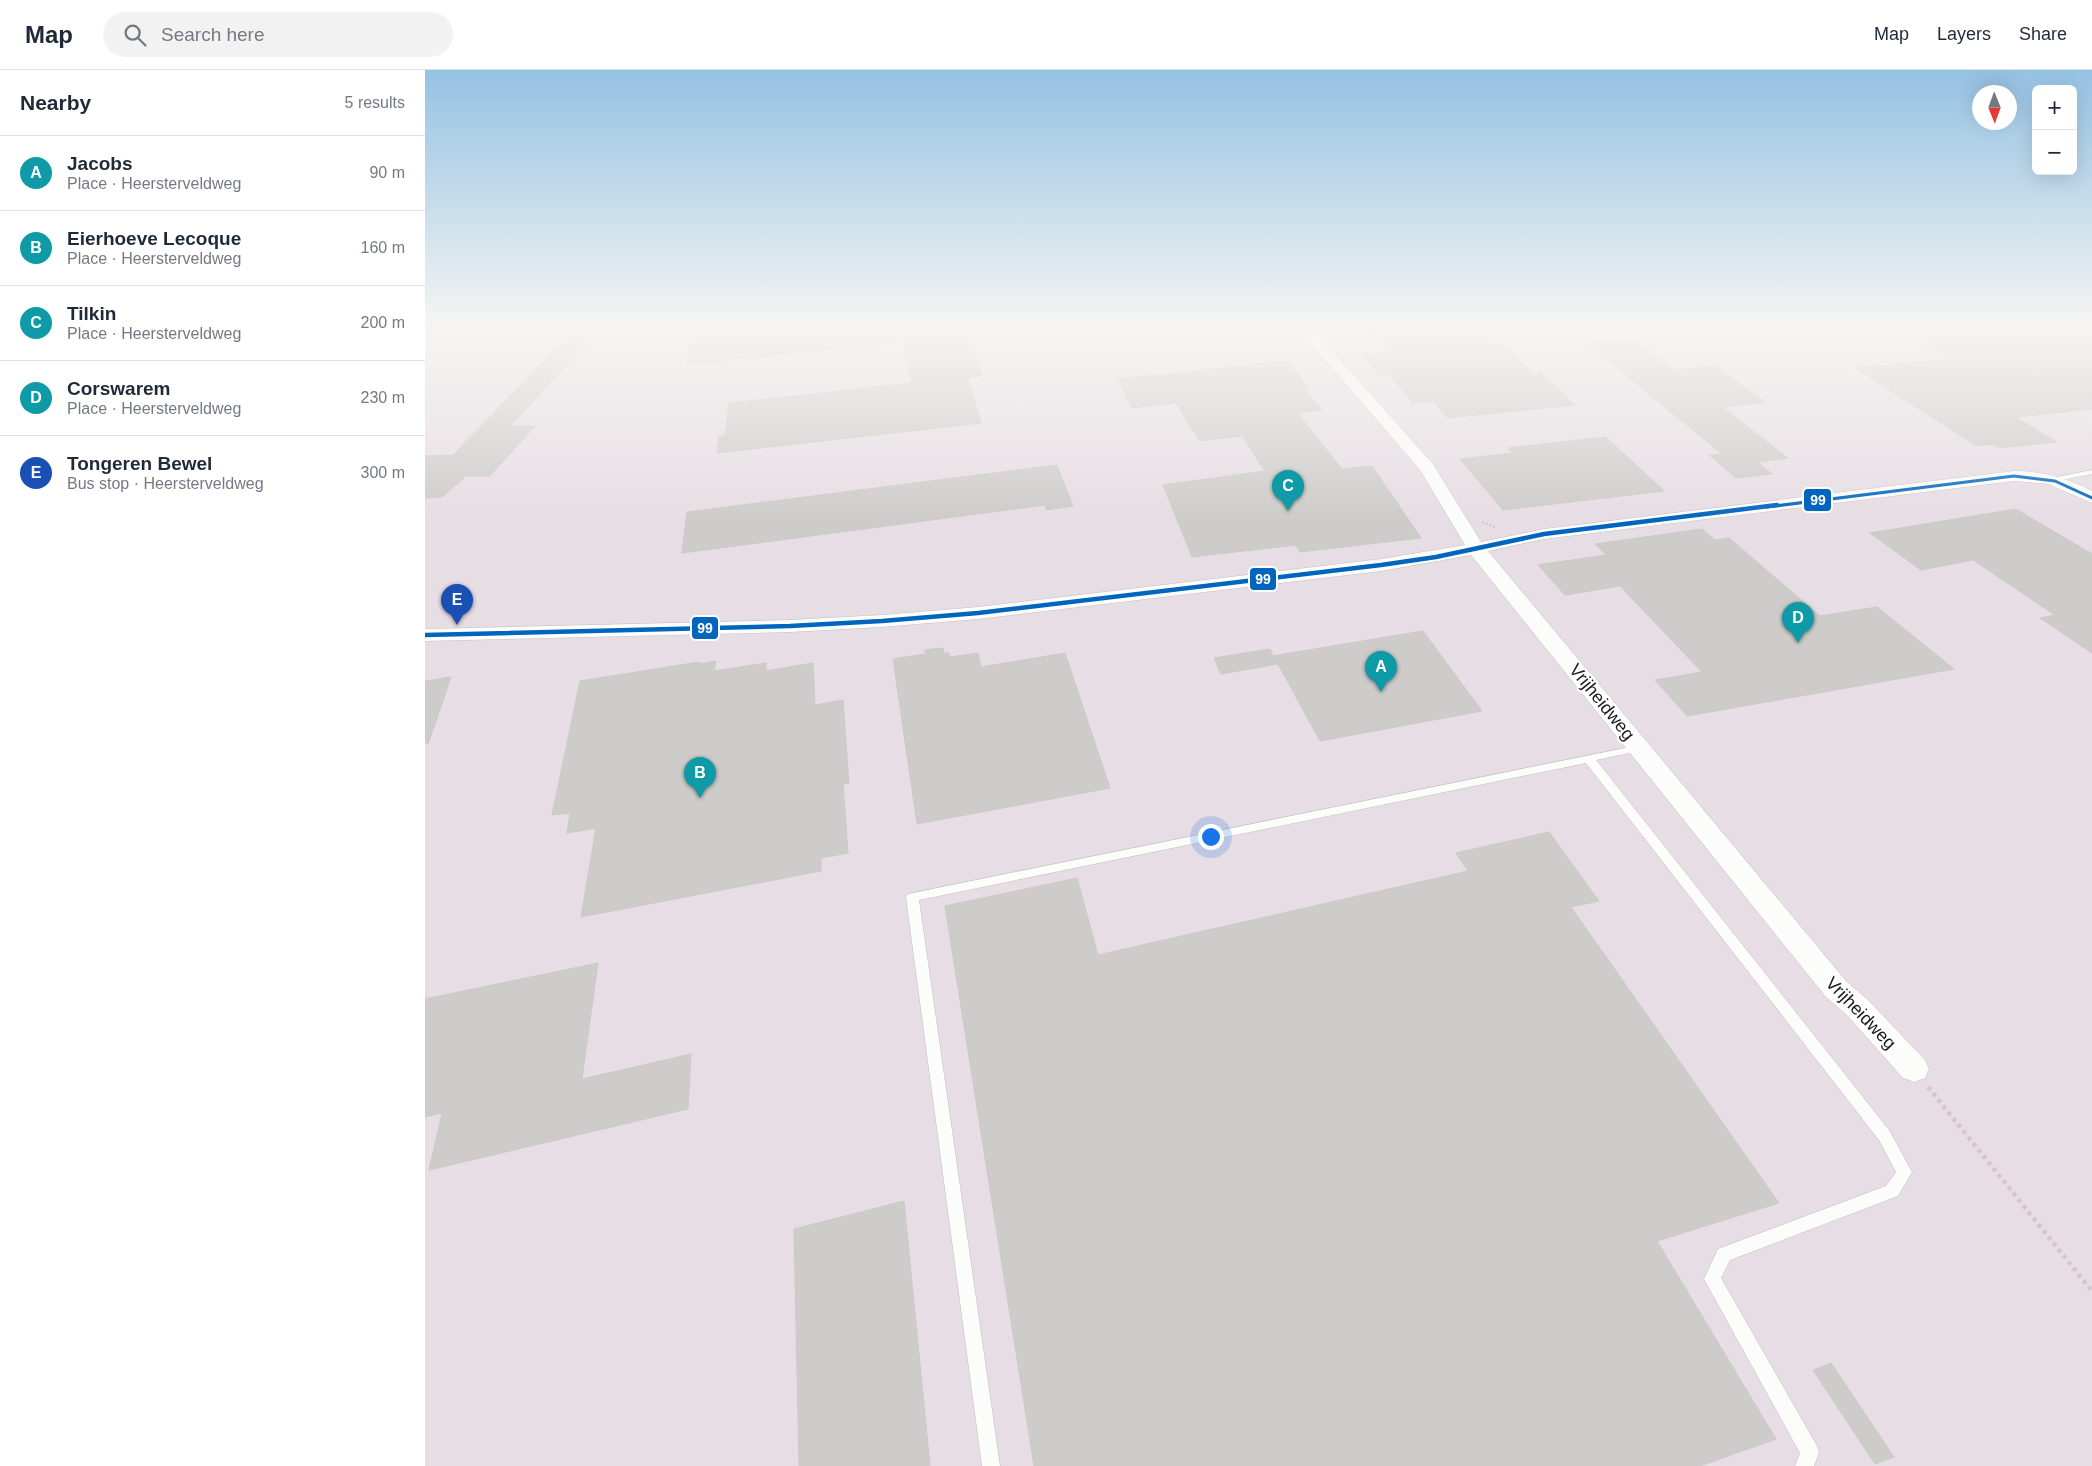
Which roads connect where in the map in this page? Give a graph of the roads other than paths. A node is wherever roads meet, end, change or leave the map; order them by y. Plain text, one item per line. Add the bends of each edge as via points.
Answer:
1 (1358, 390) edge
2 (2092, 472) edge
3 (2052, 480) junction
4 (2092, 498) edge
5 (1476, 548) junction
6 (425, 635) edge
7 (1640, 748) junction
8 (1589, 759) junction
9 (1914, 1069) road end
10 (991, 1466) edge
11 (1804, 1466) edge

1 - 5 street, Vrijheidweg via 1427,468
2 - 3 lane
3 - 4 street
3 - 5 street via 2039,475 2007,477 1544,534
5 - 6 street via 1381,565 978,613 781,626
5 - 7 street, Vrijheidweg
7 - 8 lane
7 - 9 street, Vrijheidweg via 1836,988
8 - 10 lane via 912,897
8 - 11 lane via 1884,1135 1904,1172 1892,1191 1724,1254 1712,1279 1809,1453

